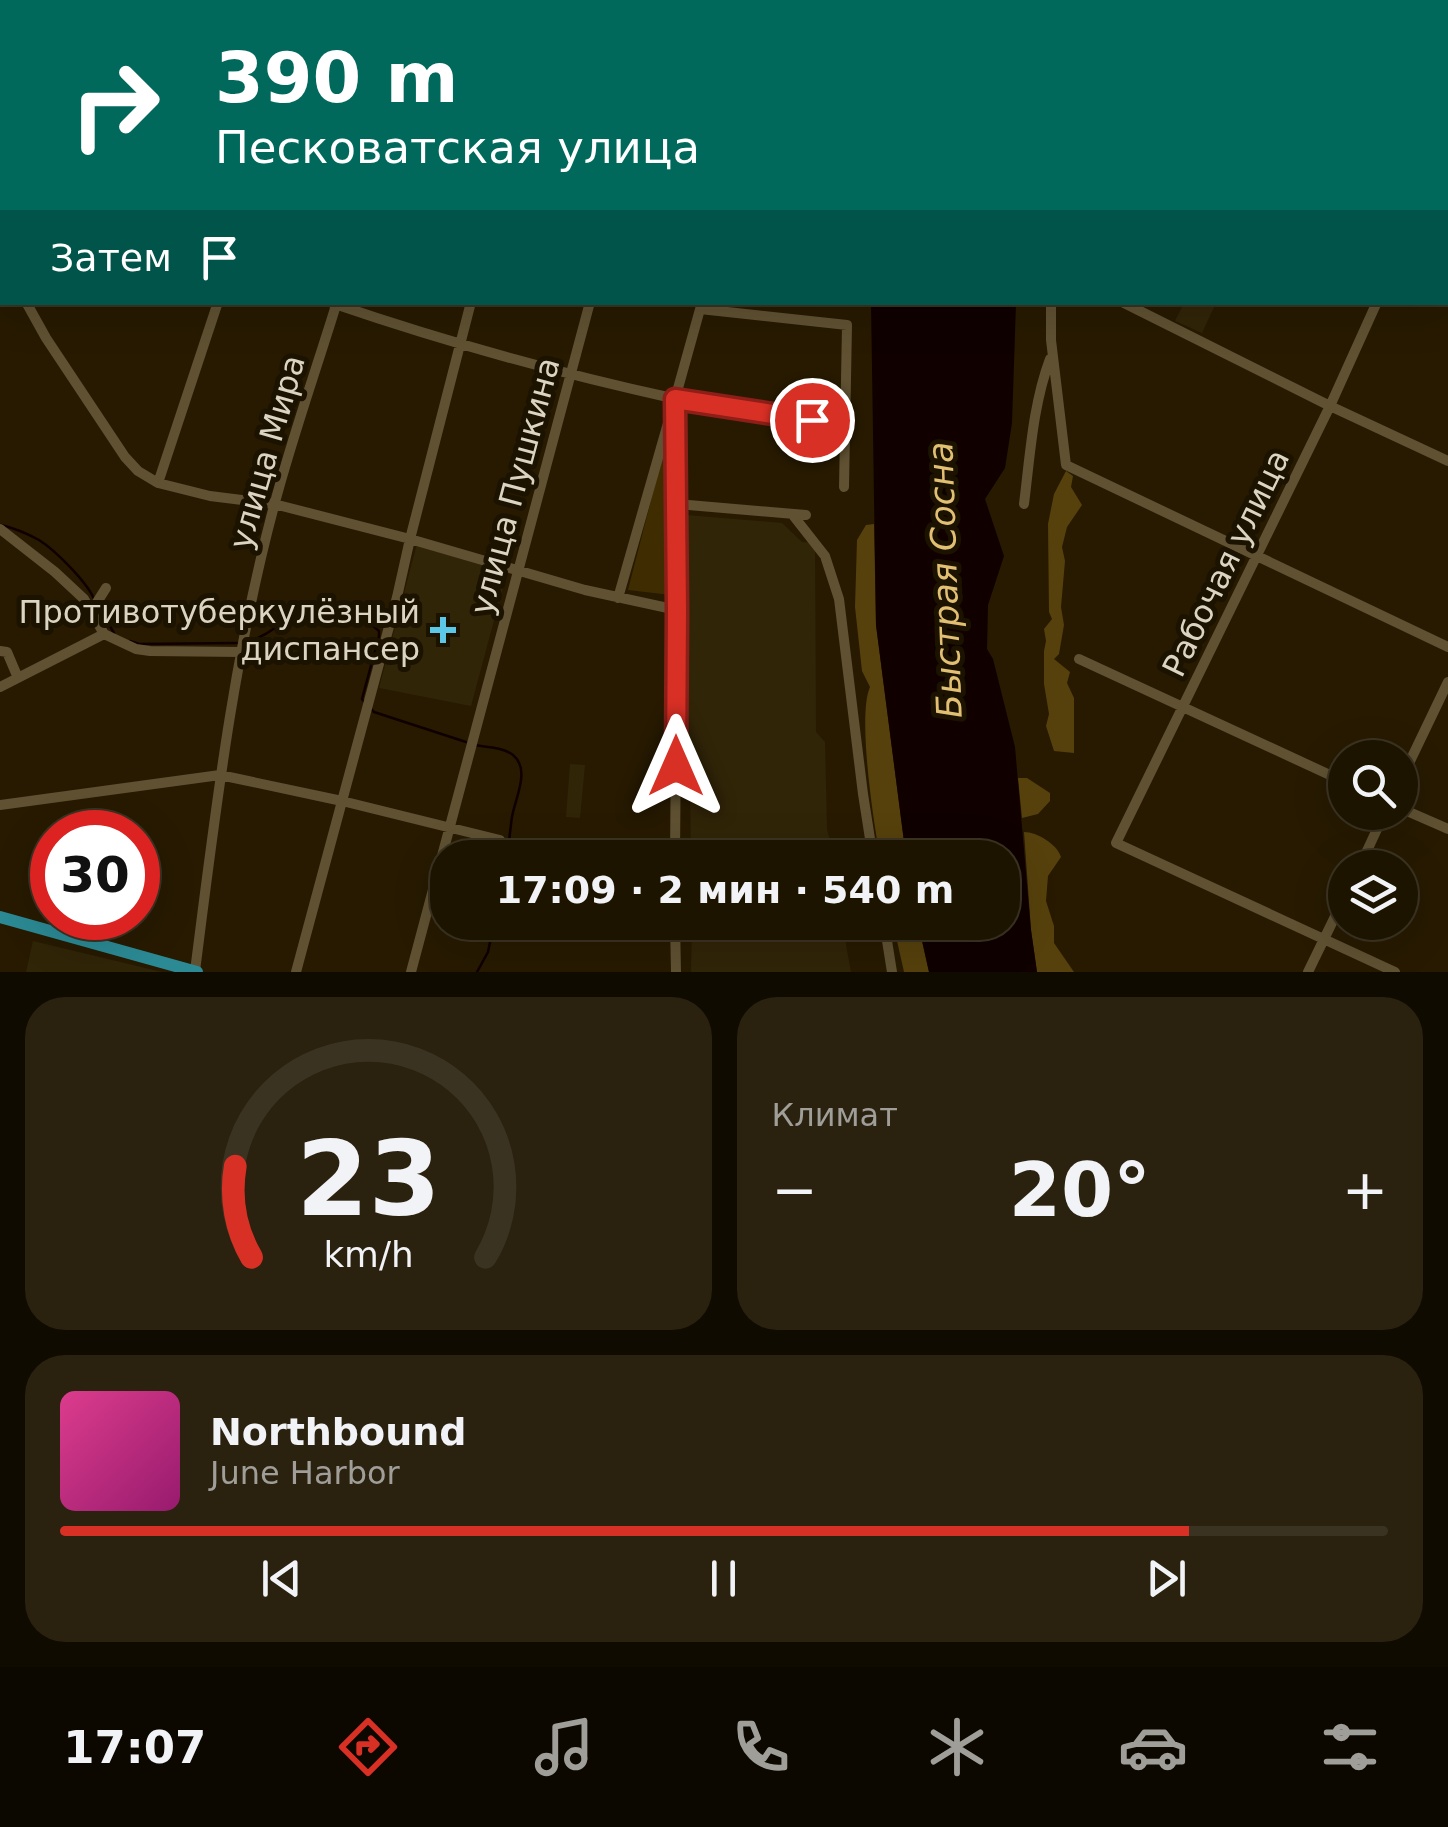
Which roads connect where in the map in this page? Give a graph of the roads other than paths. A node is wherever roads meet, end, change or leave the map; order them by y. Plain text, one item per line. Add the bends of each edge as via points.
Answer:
1 (28, 305) edge
2 (215, 305) edge
3 (334, 305) edge
4 (341, 305) edge
5 (470, 305) edge
6 (589, 305) edge
7 (1050, 305) edge
8 (1136, 305) edge
9 (1376, 305) edge
10 (701, 306) edge
11 (460, 343) junction
12 (1052, 353) junction
13 (571, 374) junction
14 (675, 399) junction
15 (1330, 406) junction
16 (846, 426) junction
17 (1448, 461) edge
18 (158, 483) junction
19 (844, 486) dead end
20 (274, 504) junction
21 (677, 504) junction
22 (1024, 504) dead end
23 (792, 514) junction
24 (806, 515) dead end
25 (0, 529) edge
26 (410, 538) junction
27 (1256, 556) junction
28 (518, 572) junction
29 (106, 588) dead end
30 (618, 598) junction
31 (92, 610) junction
32 (677, 610) junction
33 (104, 634) junction
34 (1448, 647) edge
35 (0, 650) edge
36 (241, 652) junction
37 (1079, 659) dead end
38 (18, 678) junction
39 (1448, 682) edge
40 (0, 686) edge
41 (1183, 708) junction
42 (1418, 744) edge
43 (1328, 774) edge
44 (220, 775) junction
45 (342, 801) junction
46 (0, 805) edge
47 (1418, 816) edge
48 (449, 829) junction
49 (1448, 830) edge
50 (500, 840) dead end
51 (675, 840) edge
52 (870, 840) edge
53 (0, 917) edge
54 (1328, 931) edge
55 (1324, 939) junction
56 (676, 940) edge
57 (887, 940) edge
58 (196, 972) edge
59 (296, 972) edge
60 (411, 972) edge
61 (676, 972) edge
62 (892, 972) edge
63 (1308, 972) edge
64 (1395, 972) edge

1 - 18 street via 126,458
2 - 18 street
3 - 20 street, улица Мира
4 - 11 street
5 - 11 street
6 - 13 street, улица Пушкина
7 - 12 street
8 - 15 street
9 - 15 street, Рабочая улица
10 - 14 street
10 - 16 street via 847,324
11 - 13 street
11 - 26 street
12 - 22 street
12 - 27 street via 1066,465
13 - 14 street
13 - 28 street, улица Пушкина
14 - 16 street
14 - 21 street
14 - 30 street
15 - 17 street
15 - 27 street, Рабочая улица
16 - 19 street
18 - 20 street
20 - 26 street
20 - 36 street, улица Мира
21 - 23 street
21 - 32 street
23 - 24 street
23 - 52 street via 825,556 840,599
25 - 31 street
26 - 28 street
26 - 45 street
27 - 34 street
27 - 41 street, Рабочая улица
28 - 30 street
28 - 48 street, улица Пушкина
29 - 31 street
30 - 32 street
31 - 33 street
32 - 51 street
33 - 36 street via 150,651
33 - 38 street
35 - 38 street
36 - 44 street, улица Мира
37 - 41 street
38 - 40 street
39 - 42 street
41 - 43 street
41 - 55 street, Рабочая улица via 1116,843
44 - 45 street
44 - 46 street
44 - 58 street, улица Мира
45 - 48 street
45 - 59 street
47 - 49 street
48 - 50 street
48 - 60 street, улица Пушкина
53 - 58 main road
54 - 55 street
55 - 63 street
55 - 64 street
56 - 61 street
57 - 62 street

